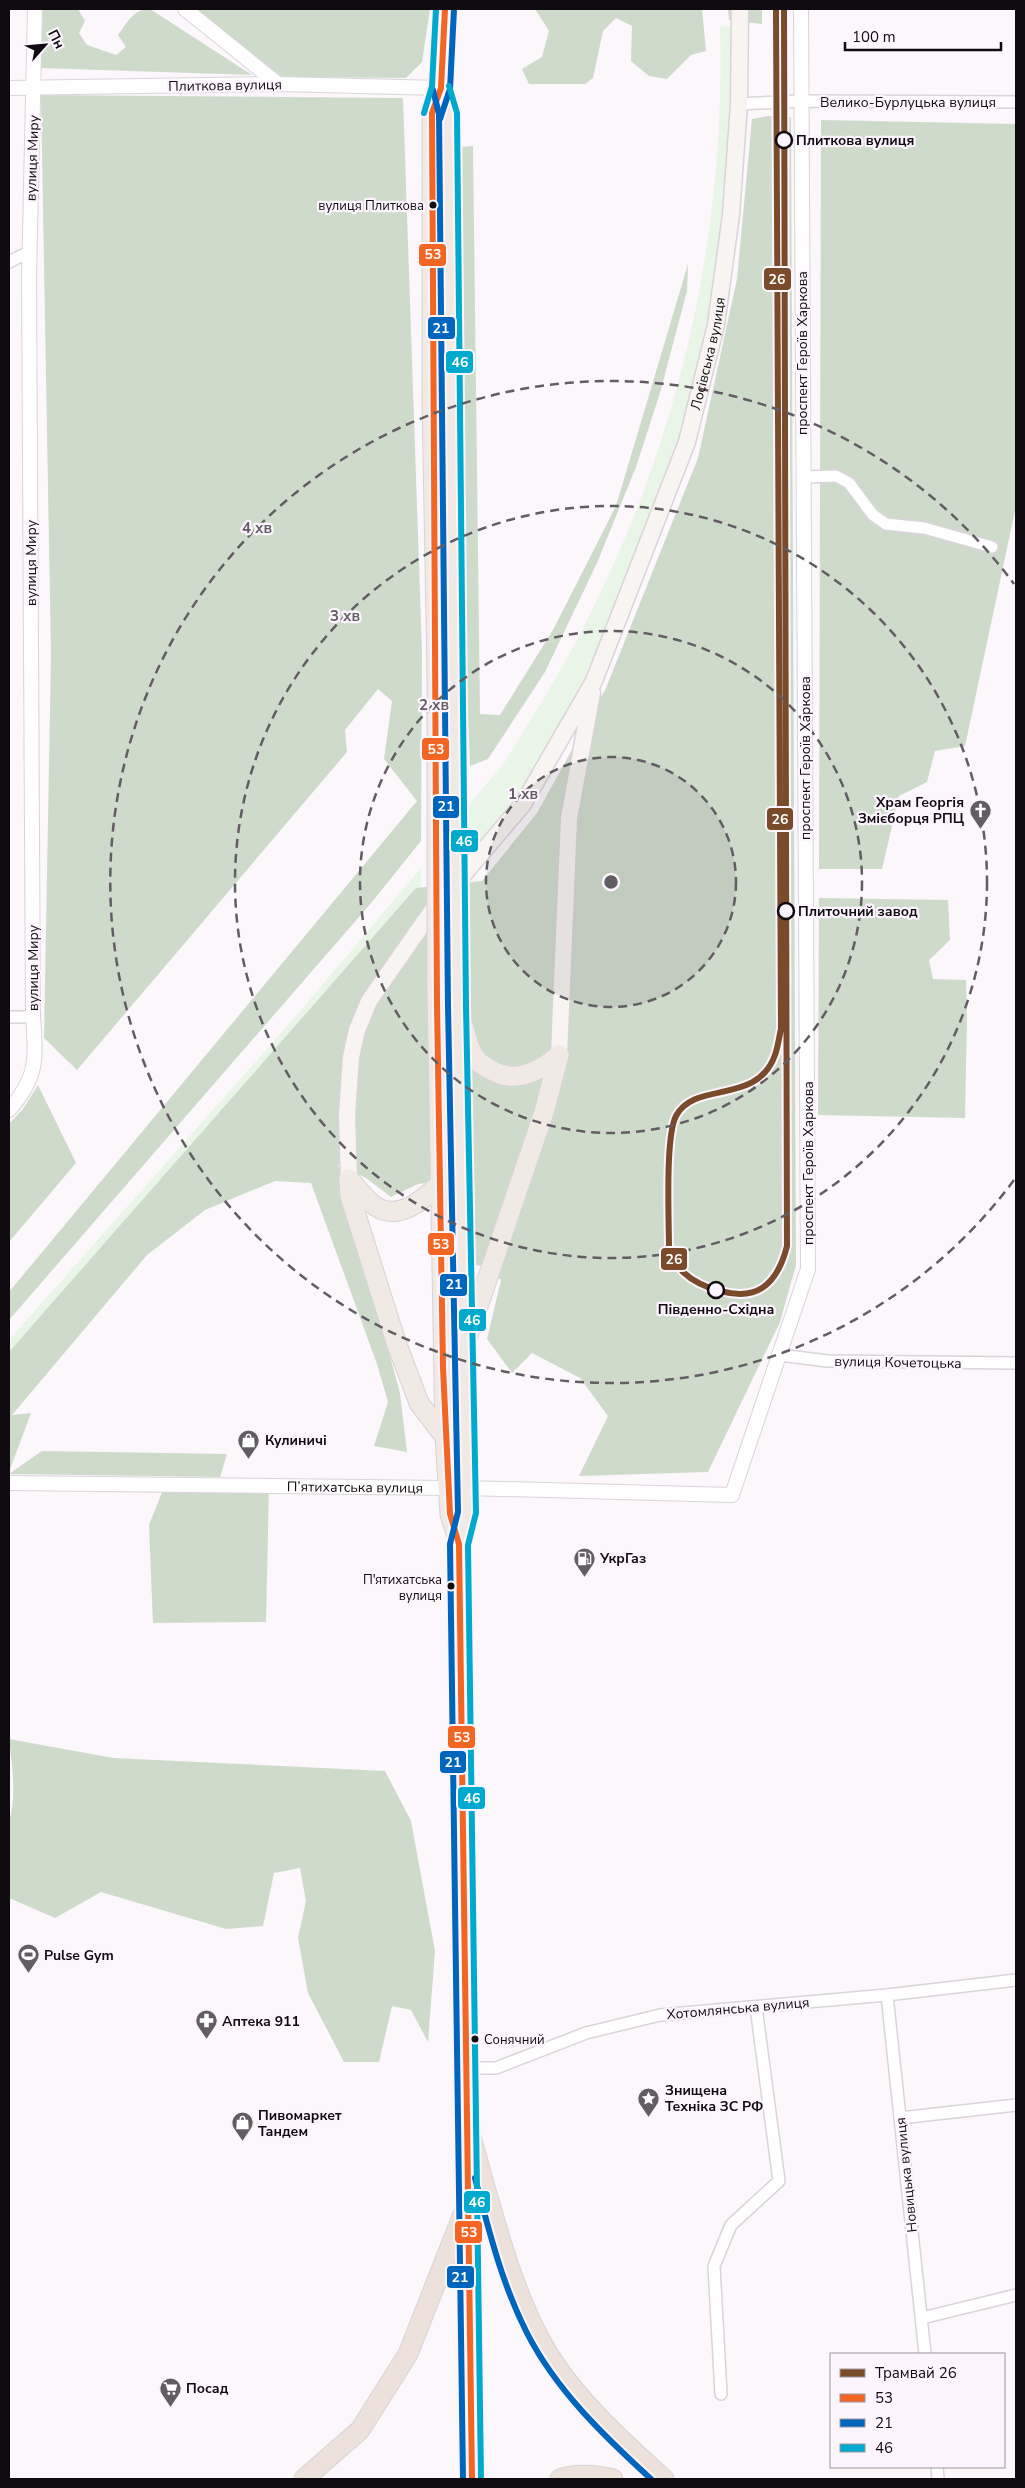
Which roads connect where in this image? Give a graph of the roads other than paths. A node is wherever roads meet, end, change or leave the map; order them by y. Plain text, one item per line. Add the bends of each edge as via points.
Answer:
1 (35, 9) edge
2 (184, 9) edge
3 (445, 9) edge
4 (740, 9) edge
5 (801, 9) edge
6 (278, 84) junction
7 (34, 87) junction
8 (9, 88) edge
9 (441, 88) junction
10 (800, 101) junction
11 (1016, 102) edge
12 (739, 104) junction
13 (29, 252) junction
14 (9, 262) edge
15 (803, 476) junction
16 (992, 547) dead end
17 (594, 681) junction
18 (457, 1006) junction
19 (9, 1017) edge
20 (33, 1017) junction
21 (559, 1055) junction
22 (9, 1110) edge
23 (349, 1179) junction
24 (440, 1184) junction
25 (465, 1347) junction
26 (780, 1355) junction
27 (1016, 1363) edge
28 (445, 1437) junction
29 (9, 1484) edge
30 (457, 1488) junction
31 (732, 1495) joint
32 (1016, 1980) edge
33 (887, 1995) junction
34 (756, 2007) junction
35 (467, 2068) junction
36 (1016, 2105) edge
37 (900, 2118) junction
38 (468, 2127) junction
39 (469, 2199) junction
40 (1016, 2295) edge
41 (922, 2318) junction
42 (926, 2353) edge
43 (721, 2394) dead end
44 (304, 2479) edge
45 (472, 2479) edge
46 (560, 2479) edge
47 (613, 2479) edge
48 (664, 2479) edge

1 - 7 street, вулиця Миру
2 - 6 street
3 - 9 main road
4 - 12 main road, Лосівська вулиця
5 - 10 street, проспект Героїв Харкова
6 - 7 street, Плиткова вулиця
6 - 9 street, Плиткова вулиця
7 - 8 street, Плиткова вулиця
7 - 13 street, вулиця Миру
9 - 18 main road, bridge via 448,113
9 - 24 main road, bridge via 432,113
10 - 11 street, Велико-Бурлуцька вулиця
10 - 12 street
10 - 15 street, проспект Героїв Харкова
12 - 17 main road, Лосівська вулиця via 730,215 716,325 687,442
13 - 14 street
13 - 20 street, вулиця Миру
15 - 16 street via 836,476 849,483 874,515 886,524 924,528
15 - 26 street, проспект Героїв Харкова via 808,1269
17 - 21 main road via 569,818
17 - 23 main road via 523,804 429,915 369,1001 357,1030 351,1057 347,1115
18 - 21 main road via 471,1052 478,1062 504,1077 528,1074 545,1067
18 - 25 main road
19 - 20 street
20 - 22 street, вулиця Миру via 36,1060 28,1084
21 - 25 main road via 544,1112
23 - 24 main road via 371,1204 391,1211 410,1208
23 - 28 main road via 350,1196 396,1342 419,1403
24 - 28 main road
25 - 30 main road
26 - 27 street, вулиця Кочетоцька via 827,1361
26 - 31 street, проспект Героїв Харкова
28 - 30 main road
29 - 30 street, П’ятихатська вулиця
30 - 31 street, П’ятихатська вулиця
30 - 35 main road via 466,1513 459,1544
32 - 33 street, Хотомлянська вулиця
33 - 34 street, Хотомлянська вулиця
33 - 37 street, Новицька вулиця
34 - 35 street, Хотомлянська вулиця via 660,2015 586,2033 496,2068
34 - 43 street via 779,2180 731,2225 714,2266
35 - 38 main road
36 - 37 street
37 - 41 street, Новицька вулиця
38 - 39 main road
38 - 48 highway via 519,2290 546,2350 593,2410
39 - 44 highway via 408,2354 360,2430
39 - 45 main road
40 - 41 street
41 - 42 street, Новицька вулиця
46 - 47 highway via 595,2475

